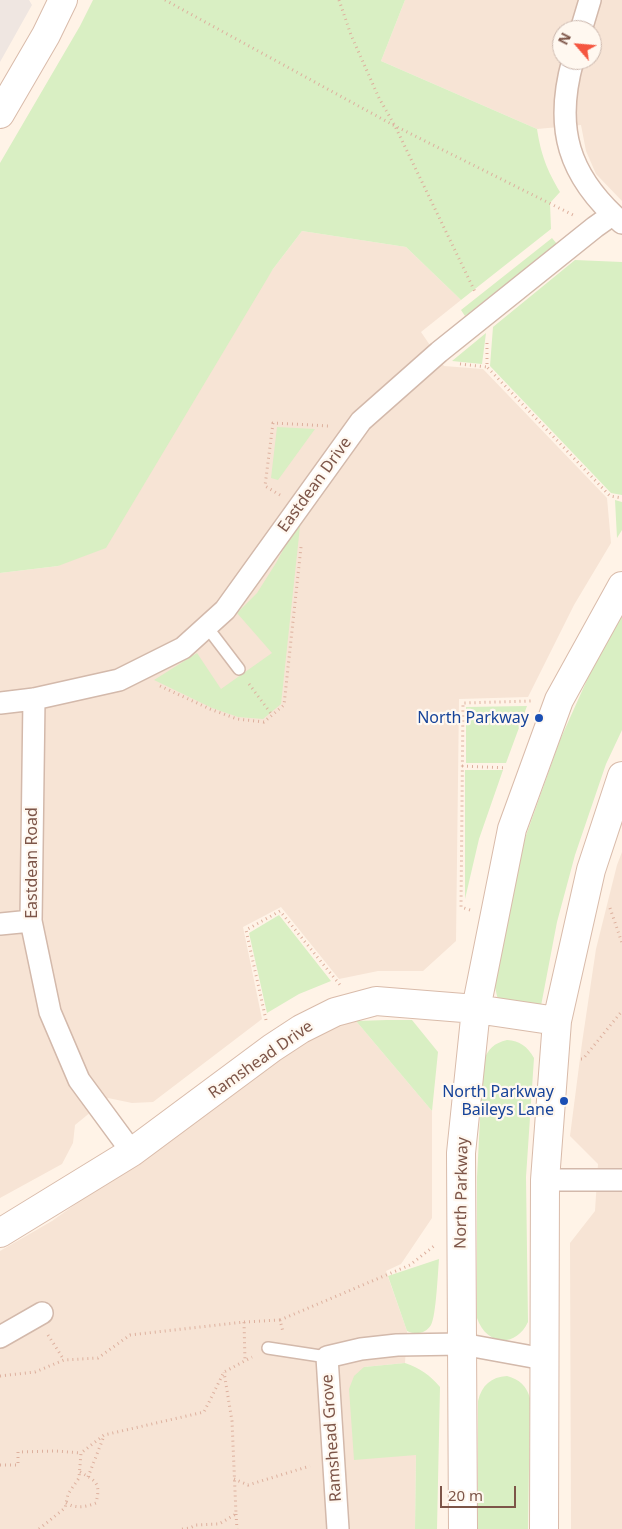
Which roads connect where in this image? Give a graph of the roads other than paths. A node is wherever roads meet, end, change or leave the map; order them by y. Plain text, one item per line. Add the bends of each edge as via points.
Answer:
1 (63, 0) edge
2 (590, 0) edge
3 (585, 20) edge
4 (570, 70) edge
5 (0, 114) edge
6 (610, 222) edge
7 (622, 586) edge
8 (207, 628) junction
9 (239, 669) road end
10 (34, 699) junction
11 (0, 704) edge
12 (622, 776) edge
13 (31, 921) junction
14 (0, 924) edge
15 (476, 1009) junction
16 (557, 1021) junction
17 (132, 1152) junction
18 (545, 1180) junction
19 (622, 1180) edge
20 (0, 1233) edge
21 (42, 1313) dead end
22 (1, 1334) edge
23 (462, 1344) junction
24 (268, 1348) road end
25 (327, 1357) junction
26 (544, 1359) junction
27 (338, 1529) edge
28 (463, 1529) edge
29 (544, 1529) edge

1 - 5 street
2 - 3 street
4 - 6 street via 564,103 569,145 585,183
6 - 8 street, Eastdean Drive via 439,352 361,421 225,610
7 - 15 street, North Parkway via 559,700 512,829
8 - 9 lane
8 - 10 street, Eastdean Drive via 183,648 119,680
10 - 11 street, Eastdean Drive
10 - 13 street, Eastdean Road
12 - 16 street via 591,870
13 - 14 street
13 - 17 street, Eastdean Road via 50,1012 79,1080
15 - 16 street, Ramshead Drive
15 - 17 street, Ramshead Drive via 376,1001 335,1012 301,1028
15 - 23 street, North Parkway via 461,1153
16 - 18 street
17 - 20 street, Ramshead Drive
18 - 19 street
18 - 26 street
21 - 22 street
23 - 25 street, Ramshead Grove via 361,1349
23 - 26 street, Ramshead Grove
23 - 28 street, North Parkway
24 - 25 lane
25 - 27 street, Ramshead Grove
26 - 29 street

